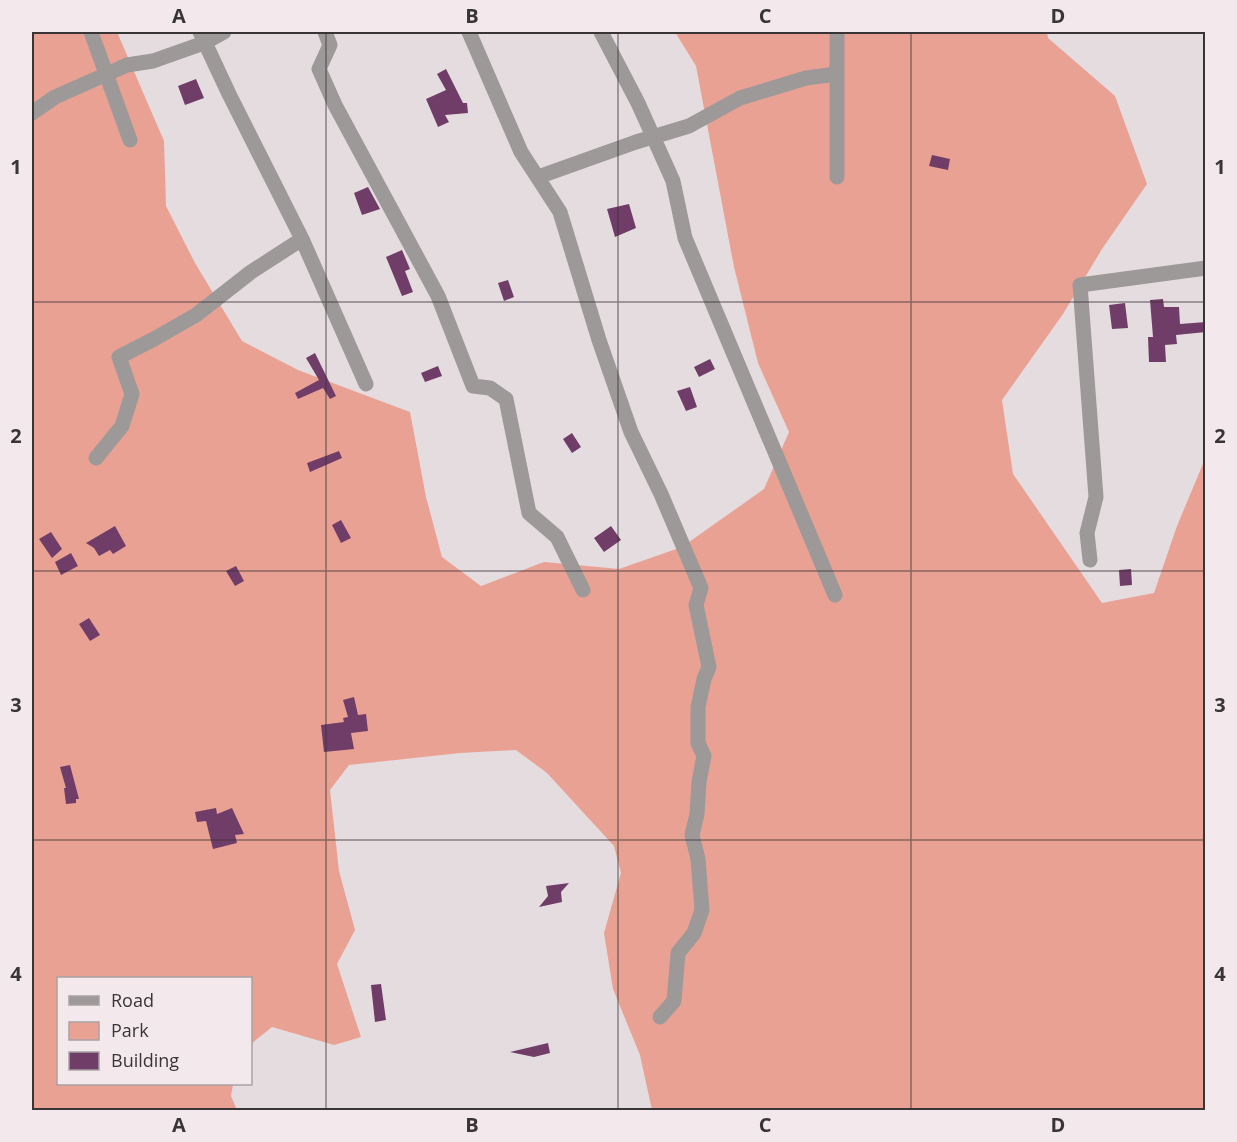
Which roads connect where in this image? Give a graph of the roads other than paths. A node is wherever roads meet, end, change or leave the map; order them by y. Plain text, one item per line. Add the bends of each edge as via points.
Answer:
1 (91, 32) edge
2 (224, 32) edge
3 (325, 32) edge
4 (469, 32) edge
5 (601, 32) edge
6 (837, 32) edge
7 (202, 37) edge
8 (836, 74) junction
9 (32, 113) edge
10 (654, 138) junction
11 (130, 140) dead end
12 (538, 177) junction
13 (837, 177) dead end
14 (302, 239) junction
15 (1206, 267) edge
16 (366, 384) dead end
17 (96, 458) dead end
18 (1090, 560) dead end
19 (583, 590) dead end
20 (835, 595) dead end
21 (660, 1017) dead end

1 - 11 street
2 - 7 street
3 - 19 street via 330,45 319,69 334,105 438,296 473,386 490,388 506,399 529,513 557,537
4 - 12 street via 521,152
5 - 10 street
6 - 8 street
7 - 9 street via 153,61 127,65 55,97
7 - 14 street
8 - 10 street via 806,78 740,98 689,126
8 - 13 street
10 - 12 street
10 - 20 street via 673,180 685,238
12 - 21 street via 560,212 631,432 701,588 696,605 709,667 698,707 698,743 704,756 692,835 702,910 694,933 678,954 674,1001
14 - 16 street
14 - 17 street via 196,315 119,357 132,394 122,426
15 - 18 street via 1080,285 1096,496 1087,533

